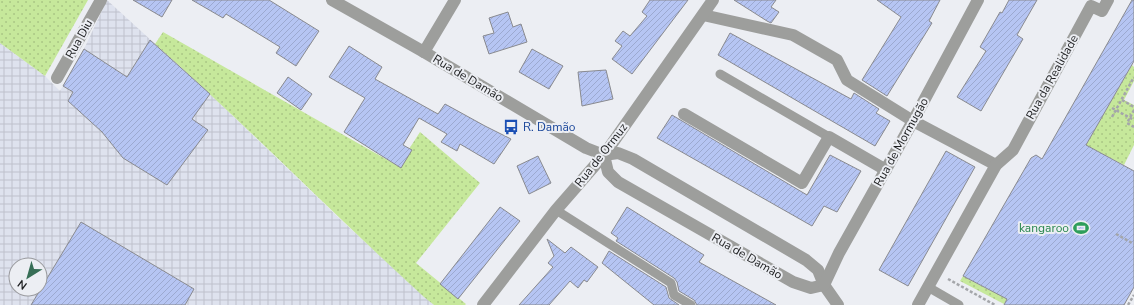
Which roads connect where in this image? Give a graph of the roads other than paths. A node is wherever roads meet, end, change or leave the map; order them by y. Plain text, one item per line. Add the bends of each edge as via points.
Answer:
1 (101, 0) edge
2 (332, 0) edge
3 (455, 0) edge
4 (713, 0) edge
5 (978, 0) edge
6 (1108, 0) edge
7 (703, 14) junction
8 (424, 52) junction
9 (720, 74) dead end
10 (57, 78) dead end
11 (684, 114) dead end
12 (913, 121) junction
13 (829, 137) junction
14 (604, 156) junction
15 (996, 165) junction
16 (886, 170) junction
17 (556, 210) junction
18 (824, 284) junction
19 (928, 287) junction
20 (483, 305) edge
21 (691, 305) edge
22 (838, 305) edge
23 (918, 305) edge
24 (959, 305) edge

1 - 10 street, Rua Diu
2 - 8 street, Rua de Damão
3 - 8 street
4 - 7 street, Rua de Ormuz
5 - 12 street, Rua de Mormugão
6 - 15 street, Rua da Realidade via 1102,11 1091,6 1013,150
7 - 12 street via 794,35 837,60 847,80
7 - 14 street, Rua de Ormuz
8 - 14 street, Rua de Damão via 586,148
9 - 13 lane
11 - 13 street via 802,183
12 - 15 street
12 - 16 street, Rua de Mormugão
13 - 16 street
14 - 17 street, Rua de Ormuz
14 - 18 street, Rua de Damão via 618,153 633,159 800,256 818,270
14 - 18 street, Rua de Damão via 608,172 618,182 793,282 811,288
15 - 19 street, Rua da Realidade
16 - 18 street, Rua de Mormugão
17 - 20 street, Rua de Ormuz
17 - 21 lane via 671,283 674,295
18 - 22 street, Rua de Damão
19 - 23 street, Rua da Realidade
19 - 24 lane

